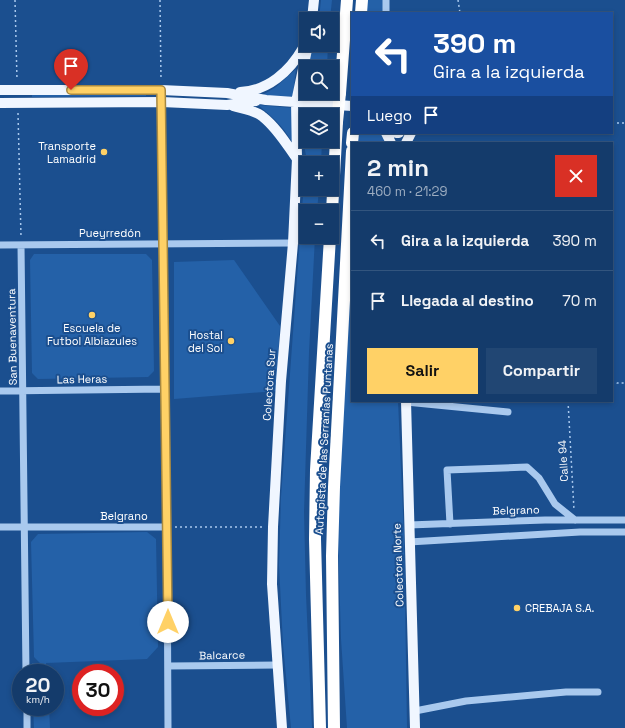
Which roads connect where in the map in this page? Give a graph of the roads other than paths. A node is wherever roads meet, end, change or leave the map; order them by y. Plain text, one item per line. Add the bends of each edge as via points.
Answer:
1 (314, 0) edge
2 (347, 0) edge
3 (362, 0) edge
4 (386, 0) edge
5 (313, 12) edge
6 (361, 12) edge
7 (386, 12) edge
8 (302, 52) edge
9 (305, 52) edge
10 (0, 90) edge
11 (17, 90) junction
12 (161, 90) junction
13 (227, 93) junction
14 (266, 100) junction
15 (162, 102) junction
16 (296, 102) junction
17 (0, 103) edge
18 (17, 103) junction
19 (227, 105) junction
20 (350, 106) edge
21 (297, 159) junction
22 (351, 169) edge
23 (332, 204) edge
24 (293, 243) junction
25 (163, 244) junction
26 (330, 244) edge
27 (0, 245) edge
28 (21, 245) junction
29 (165, 389) junction
30 (0, 391) edge
31 (24, 391) junction
32 (406, 402) edge
33 (508, 412) dead end
34 (575, 520) junction
35 (625, 520) edge
36 (450, 524) junction
37 (409, 526) junction
38 (0, 527) edge
39 (25, 527) junction
40 (167, 527) junction
41 (625, 532) edge
42 (409, 542) junction
43 (26, 664) edge
44 (277, 665) junction
45 (168, 666) junction
46 (598, 692) dead end
47 (415, 711) junction
48 (27, 716) edge
49 (27, 728) edge
50 (168, 728) edge
51 (282, 728) edge
52 (320, 728) edge
53 (334, 728) edge
54 (415, 728) edge

1 - 5 main road
2 - 23 highway, bridge
3 - 6 highway
4 - 7 street
8 - 13 main road via 296,61 274,81 249,92
9 - 16 main road, Colectora Sur
10 - 11 main road
11 - 12 main road
11 - 18 street
12 - 13 main road
12 - 15 street
13 - 14 main road
14 - 16 main road
14 - 19 main road
15 - 18 main road
15 - 19 main road
15 - 25 street
16 - 20 main road
16 - 21 main road, Colectora Sur
17 - 18 main road
19 - 21 main road via 250,110 262,116 277,131
21 - 24 main road, Colectora Sur
22 - 53 highway, Autopista de las Serranías Puntanas via 332,541
24 - 25 street, Pueyrredón
24 - 44 main road, Colectora Sur via 281,381 273,527 272,584
25 - 28 street, Pueyrredón
25 - 29 street
26 - 52 highway, Autopista de las Serranías Puntanas via 316,478
27 - 28 street, Pueyrredón
28 - 31 street, San Buenaventura
29 - 31 street, Las Heras
29 - 40 street
30 - 31 street, Las Heras
31 - 39 street, San Buenaventura
32 - 33 street
32 - 37 main road, Colectora Norte
34 - 35 street, Belgrano
34 - 36 street, Belgrano
34 - 36 street via 554,504 539,478 527,467 447,470
36 - 37 street, Belgrano
37 - 42 main road, Colectora Norte
38 - 39 street, Belgrano
39 - 40 street, Belgrano
39 - 43 street, San Buenaventura
40 - 45 street
41 - 42 street
42 - 47 main road, Colectora Norte
44 - 45 street, Balcarce
44 - 51 main road, Colectora Sur
45 - 50 street
46 - 47 street via 566,692 466,701
47 - 54 main road, Colectora Norte
48 - 49 street

